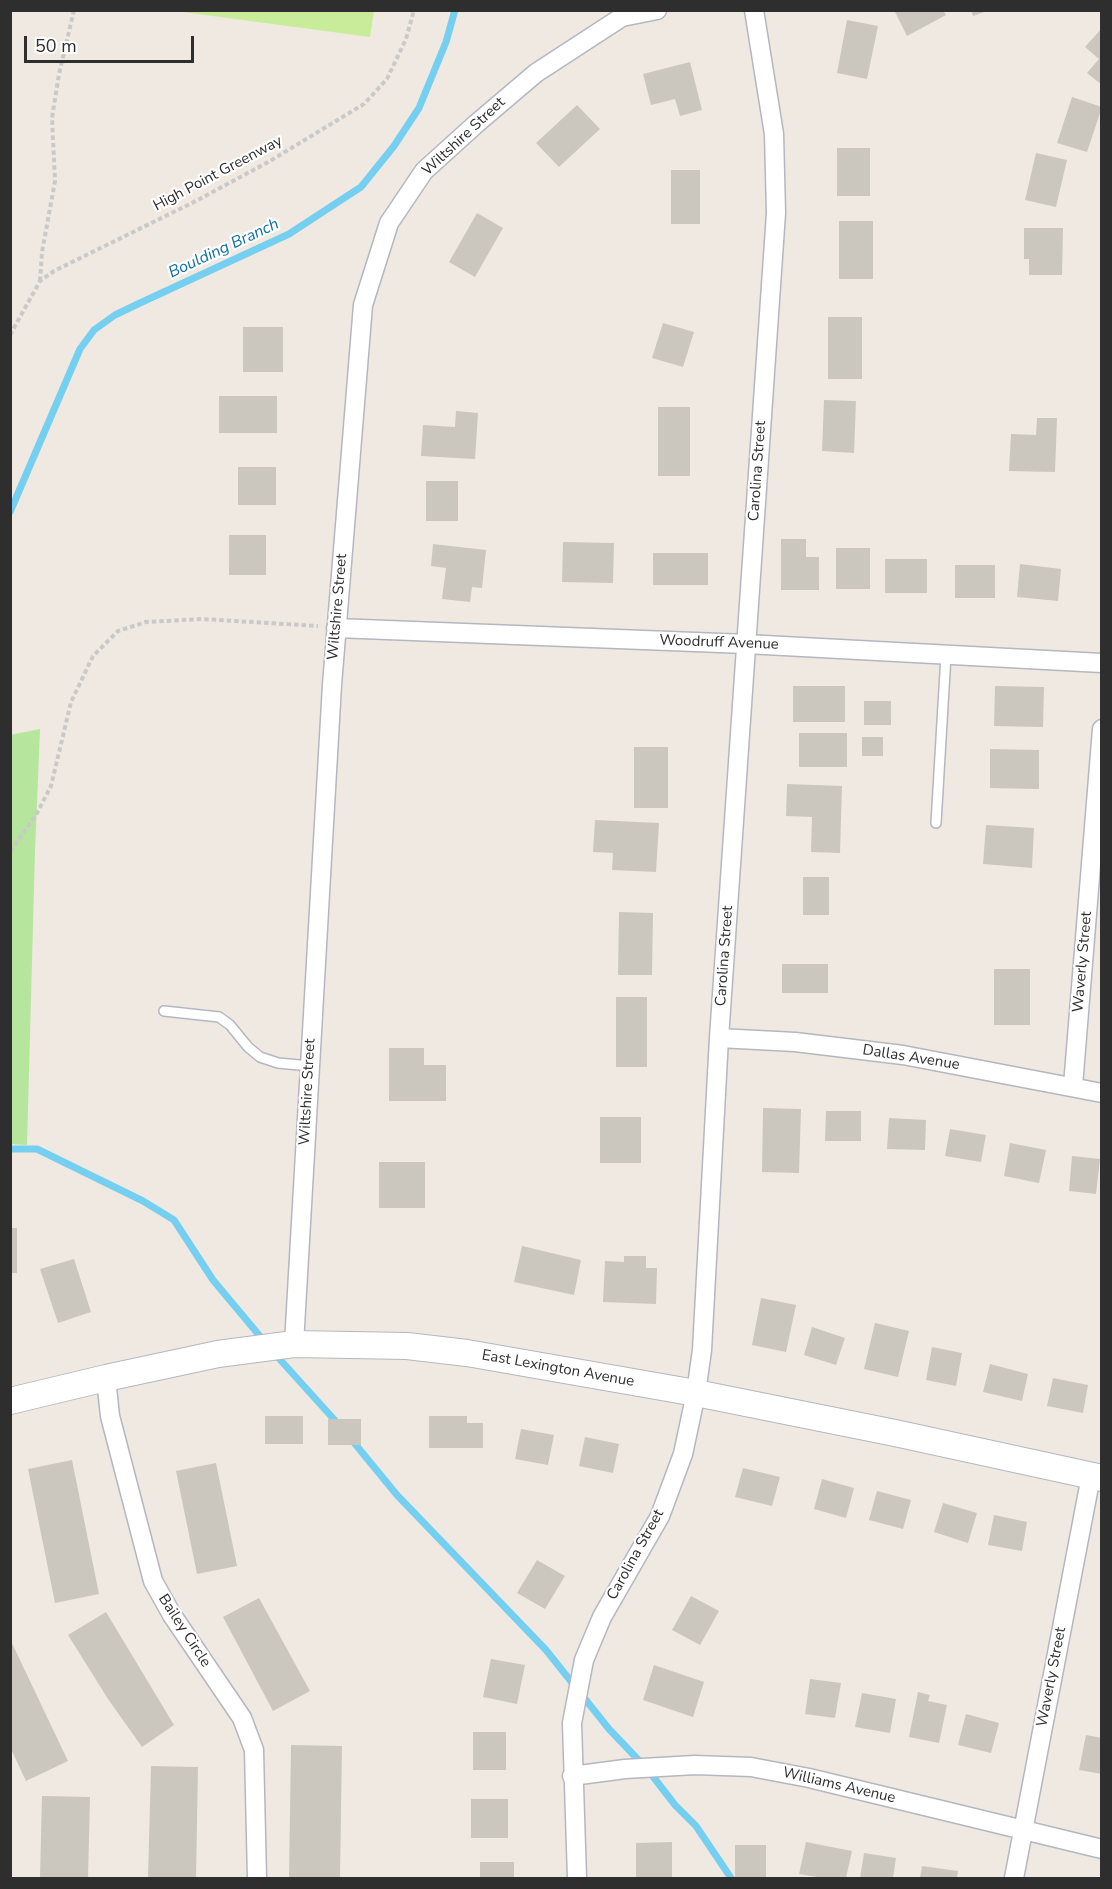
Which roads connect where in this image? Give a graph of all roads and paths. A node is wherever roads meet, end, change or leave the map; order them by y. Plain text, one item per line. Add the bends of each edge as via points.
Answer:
1 (74, 10) edge
2 (414, 10) edge
3 (657, 10) edge
4 (754, 10) edge
5 (40, 281) junction
6 (10, 335) edge
7 (336, 628) junction
8 (746, 644) junction
9 (946, 655) junction
10 (1101, 663) edge
11 (1101, 729) edge
12 (936, 823) dead end
13 (10, 851) edge
14 (165, 1011) dead end
15 (719, 1038) junction
16 (310, 1066) junction
17 (1073, 1086) junction
18 (1101, 1093) edge
19 (294, 1344) junction
20 (106, 1378) junction
21 (696, 1393) junction
22 (10, 1401) edge
23 (1096, 1477) edge
24 (572, 1776) junction
25 (1023, 1830) junction
26 (1101, 1849) edge
27 (257, 1878) edge
28 (577, 1878) edge
29 (1014, 1878) edge

1 - 5 path via 52,118 56,181
2 - 5 path, High Point Greenway via 406,39 387,79 364,104 270,161
3 - 7 street, Wiltshire Street via 622,17 536,73 424,171 389,223 363,305
4 - 8 street, Carolina Street via 774,134 776,213
5 - 6 path, High Point Greenway
7 - 8 street, Woodruff Avenue
7 - 13 path via 202,619 146,622 118,631 93,656 71,702 51,786 35,818
7 - 16 street, Wiltshire Street
8 - 9 street, Woodruff Avenue
8 - 15 street, Carolina Street
9 - 10 street, Woodruff Avenue
9 - 12 lane
11 - 17 street, Waverly Street
14 - 16 lane via 219,1017 260,1057
15 - 17 street, Dallas Avenue via 795,1042 903,1055
15 - 21 street, Carolina Street via 702,1350
16 - 19 street, Wiltshire Street
17 - 18 street, Dallas Avenue
19 - 20 main road, East Lexington Avenue via 218,1354
19 - 21 main road, East Lexington Avenue via 407,1346 467,1353
20 - 22 main road, East Lexington Avenue
20 - 27 street, Bailey Circle via 110,1416 153,1581 242,1718 255,1750
21 - 23 main road, East Lexington Avenue
21 - 24 street, Carolina Street via 683,1454 660,1516 602,1617 584,1660 572,1723
23 - 25 street, Waverly Street
24 - 25 street, Williams Avenue via 695,1765 751,1767
24 - 28 street, Carolina Street
25 - 26 street, Williams Avenue
25 - 29 street, Waverly Street

